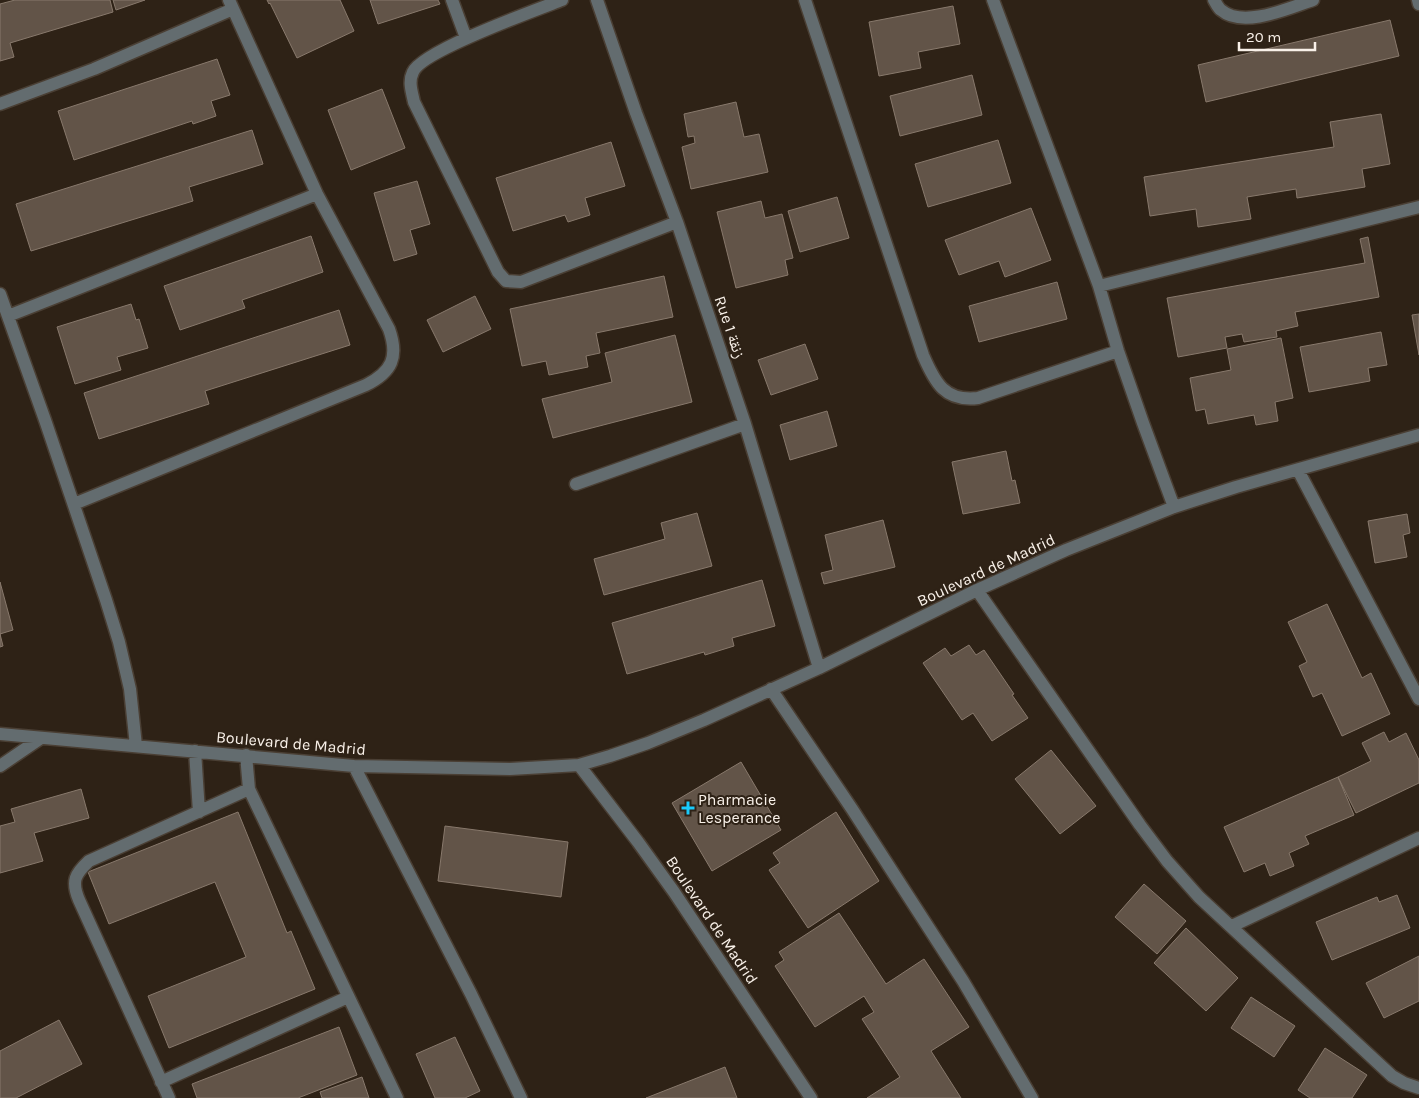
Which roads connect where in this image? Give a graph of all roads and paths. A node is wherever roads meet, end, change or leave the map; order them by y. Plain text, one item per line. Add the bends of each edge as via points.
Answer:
1 (452, 0) edge
2 (562, 0) edge
3 (597, 0) edge
4 (805, 0) edge
5 (993, 0) edge
6 (1214, 0) edge
7 (1313, 0) edge
8 (1418, 0) edge
9 (1419, 4) edge
10 (231, 5) edge
11 (466, 38) junction
12 (0, 104) edge
13 (317, 194) junction
14 (1419, 206) edge
15 (677, 222) junction
16 (1099, 286) junction
17 (0, 294) edge
18 (8, 316) junction
19 (1118, 351) junction
20 (745, 424) junction
21 (1419, 435) edge
22 (1298, 470) junction
23 (576, 484) dead end
24 (74, 504) junction
25 (1174, 507) junction
26 (977, 590) junction
27 (819, 668) junction
28 (771, 690) junction
29 (1419, 699) edge
30 (0, 734) edge
31 (41, 738) junction
32 (136, 746) junction
33 (194, 751) junction
34 (246, 755) junction
35 (579, 765) junction
36 (0, 766) edge
37 (354, 766) junction
38 (249, 789) junction
39 (199, 812) junction
40 (1419, 838) edge
41 (1232, 926) junction
42 (348, 997) junction
43 (161, 1082) junction
44 (1419, 1088) edge
45 (169, 1098) edge
46 (397, 1098) edge
47 (521, 1098) edge
48 (810, 1098) edge
49 (1032, 1098) edge

1 - 11 street
2 - 11 street
3 - 15 street, Rue 1 زنقة
4 - 19 street via 924,355 941,388 955,397 978,398
5 - 16 street
6 - 7 street via 1220,10 1238,18 1262,16
8 - 9 street
10 - 12 street via 94,69
10 - 13 street
11 - 15 street via 426,59 413,71 410,85 414,102 498,272 506,281 521,282
13 - 18 street
13 - 24 street via 389,329 393,353 389,368 366,385
14 - 16 street
15 - 20 street, Rue 1 زنقة
16 - 19 street
17 - 18 street
18 - 24 street
19 - 25 street
20 - 23 street
20 - 27 street, Rue 1 زنقة
21 - 22 street, Boulevard de Madrid
22 - 25 street, Boulevard de Madrid
22 - 29 street
24 - 32 street via 119,642 130,689
25 - 26 street, Boulevard de Madrid
26 - 27 street, Boulevard de Madrid
26 - 41 street via 1151,840 1199,897
27 - 28 street, Boulevard de Madrid
28 - 35 street, Boulevard de Madrid via 648,743
28 - 49 street via 963,981
30 - 31 street, Boulevard de Madrid
31 - 32 street, Boulevard de Madrid
31 - 36 street
32 - 33 street, Boulevard de Madrid
33 - 34 street, Boulevard de Madrid
33 - 39 street
34 - 37 street, Boulevard de Madrid
34 - 38 street
35 - 37 street, Boulevard de Madrid via 510,769
35 - 48 street, Boulevard de Madrid via 674,892
37 - 47 street
38 - 39 street
38 - 42 street
39 - 43 street via 90,861 78,873 74,884
40 - 41 street
41 - 44 street via 1392,1076
42 - 43 street
42 - 46 street
43 - 45 street

